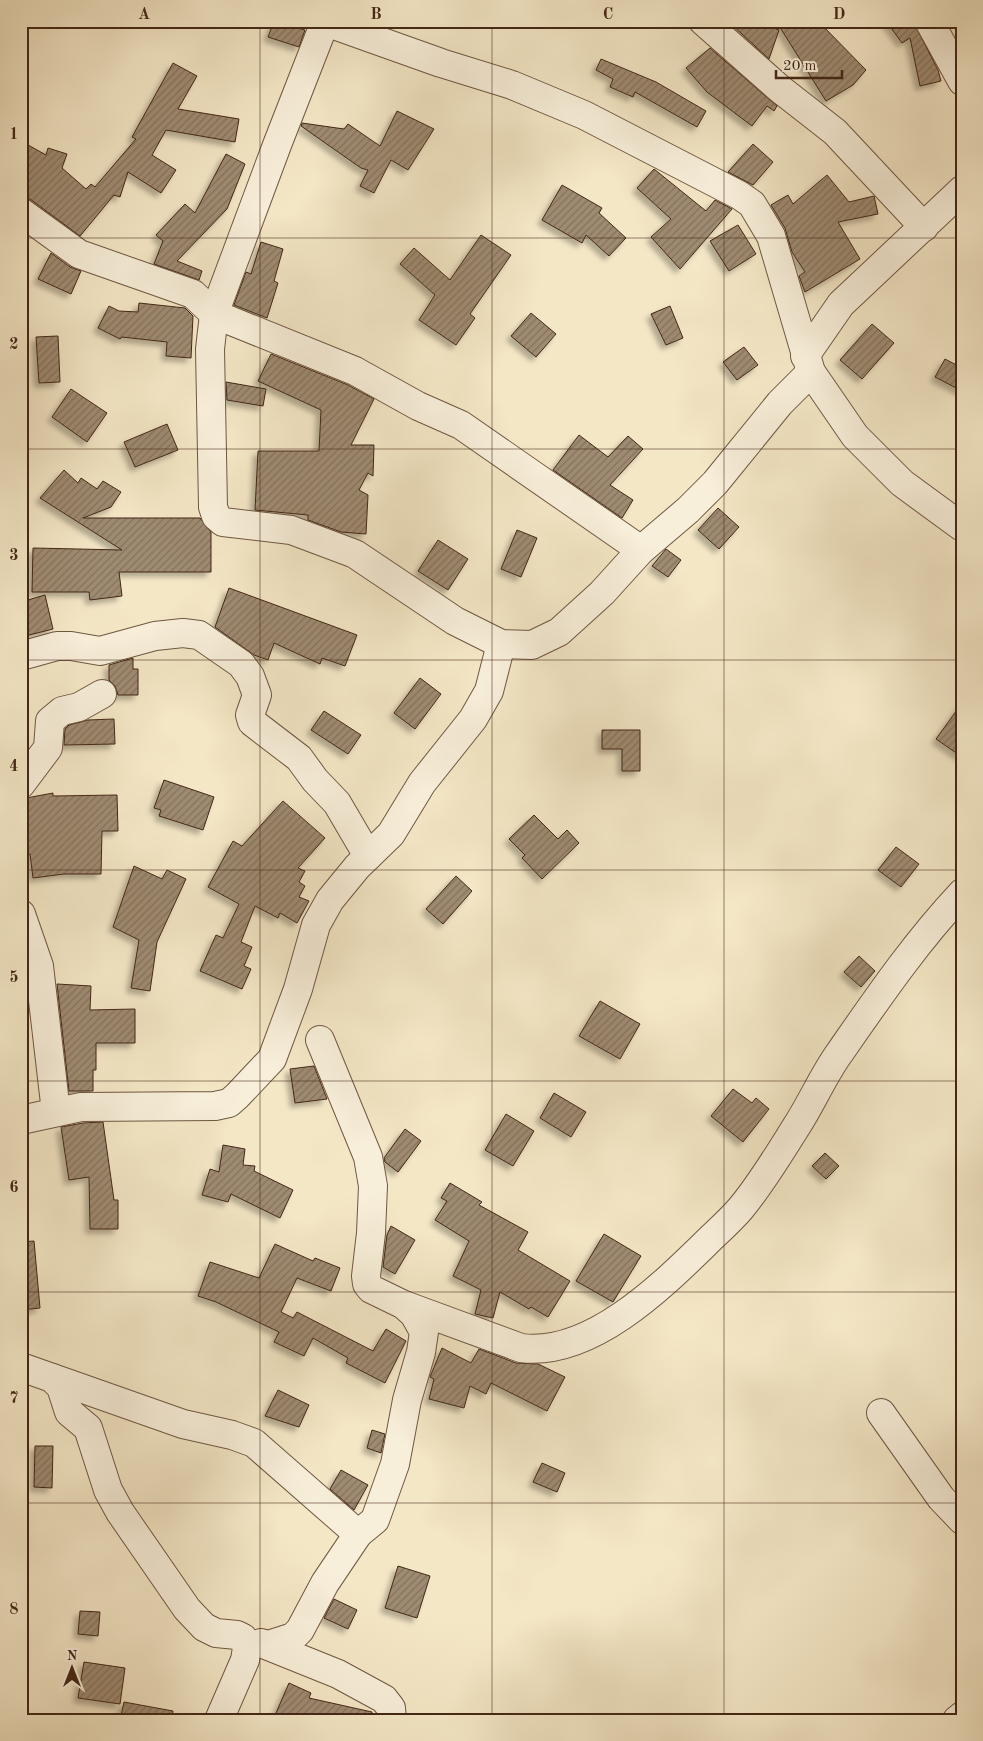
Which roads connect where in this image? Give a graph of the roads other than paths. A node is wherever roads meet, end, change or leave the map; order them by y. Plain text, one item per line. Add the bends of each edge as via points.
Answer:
1 (703, 21) edge
2 (930, 21) edge
3 (324, 22) edge
4 (962, 81) edge
5 (962, 190) edge
6 (21, 212) edge
7 (924, 227) junction
8 (214, 314) junction
9 (808, 364) junction
10 (962, 527) edge
11 (641, 550) junction
12 (501, 644) junction
13 (21, 656) edge
14 (102, 694) dead end
15 (21, 784) edge
16 (368, 856) junction
17 (962, 893) edge
18 (21, 914) edge
19 (320, 1040) dead end
20 (56, 1112) junction
21 (21, 1120) edge
22 (404, 1305) junction
23 (21, 1366) edge
24 (52, 1378) junction
25 (881, 1413) dead end
26 (962, 1520) edge
27 (358, 1534) junction
28 (255, 1642) junction
29 (962, 1716) edge
30 (219, 1720) edge
31 (392, 1720) edge
32 (957, 1720) edge

1 - 7 street via 835,132
2 - 4 street
3 - 8 street
3 - 9 street via 512,85 584,115 752,204 771,236
5 - 7 street
6 - 8 street via 79,254 193,294
7 - 9 street via 841,304
8 - 11 street via 355,371 418,406 461,425
8 - 12 street via 210,349 213,507 216,516 223,522 291,530 355,554 455,621
9 - 10 street via 855,436 902,483
9 - 11 street via 715,483
11 - 12 street via 602,593 559,632 532,645
12 - 16 street via 488,691 473,719 422,783 392,834
13 - 16 street via 57,646 100,651 155,636 184,633 207,638 241,664 250,676 257,695 250,715 252,722 299,758 337,803
14 - 15 street via 79,707 62,711 50,720 48,748
16 - 20 street via 330,900 316,925 298,989 272,1060 229,1103 215,1106 81,1107
17 - 22 street via 929,928 837,1057 796,1127 740,1208 673,1276 620,1317 585,1337 559,1347 533,1350
18 - 20 street via 38,966
19 - 22 street via 371,1170 367,1284
20 - 21 street
22 - 27 street via 422,1326 421,1352 407,1400 395,1464 375,1520
23 - 24 street
24 - 27 street via 183,1424 254,1443
24 - 28 street via 61,1388 69,1412 88,1428 108,1490 120,1512 188,1609 211,1632
25 - 26 street via 941,1498
27 - 28 street via 325,1583 300,1630 293,1637
28 - 30 street
28 - 31 street via 338,1674 384,1699 391,1708
29 - 32 street

